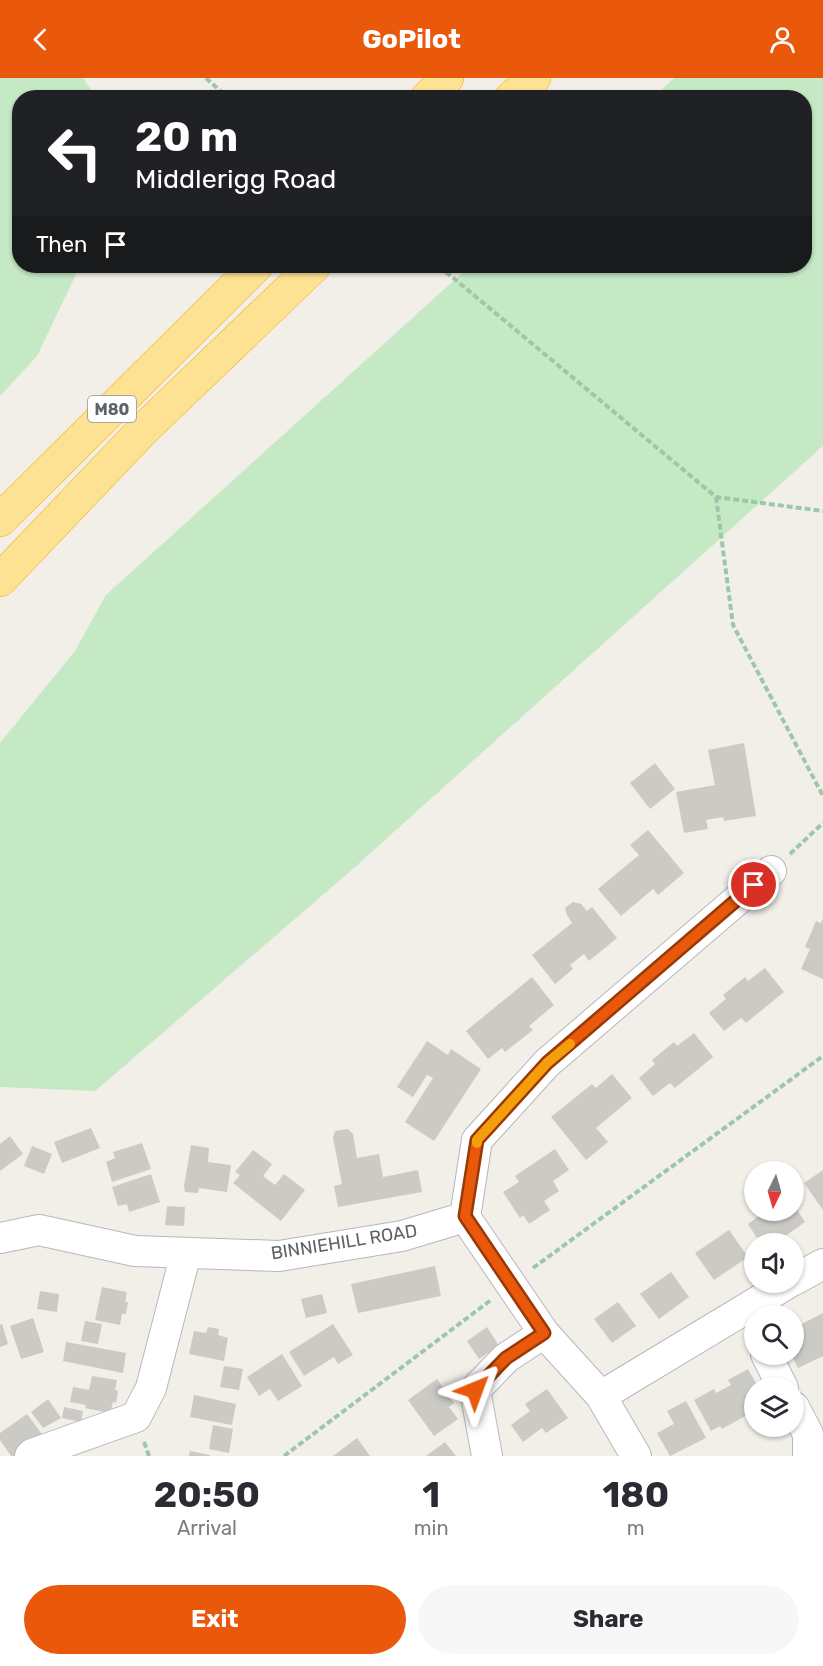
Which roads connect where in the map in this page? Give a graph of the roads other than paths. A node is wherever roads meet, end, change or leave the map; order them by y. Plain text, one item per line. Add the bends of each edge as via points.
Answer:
1 (440, 78) edge
2 (447, 78) edge
3 (513, 78) edge
4 (534, 78) edge
5 (429, 90) edge
6 (435, 90) edge
7 (501, 90) edge
8 (520, 90) edge
9 (249, 273) edge
10 (307, 273) edge
11 (311, 273) edge
12 (254, 322) junction
13 (0, 520) edge
14 (0, 580) edge
15 (771, 871) road end
16 (465, 1216) junction
17 (0, 1238) edge
18 (186, 1253) junction
19 (823, 1263) edge
20 (804, 1274) edge
21 (779, 1293) edge
22 (766, 1305) edge
23 (744, 1323) edge
24 (544, 1333) junction
25 (601, 1396) junction
26 (804, 1426) edge
27 (30, 1456) edge
28 (487, 1456) edge
29 (636, 1456) edge
30 (808, 1456) edge

1 - 5 highway
2 - 6 highway
3 - 7 highway
4 - 8 highway
9 - 13 highway, M80
10 - 12 highway, M80
11 - 12 highway
12 - 14 highway, M80 via 144,429
15 - 16 street via 547,1063 477,1140
16 - 18 street, BINNIEHILL ROAD via 402,1236 279,1256
16 - 24 street
17 - 18 street, BINNIEHILL ROAD via 39,1230 135,1251
18 - 27 street via 151,1388 136,1417
19 - 20 street
21 - 22 street
23 - 25 street
24 - 25 street
24 - 28 street via 506,1358 475,1390
25 - 29 street
26 - 30 street

